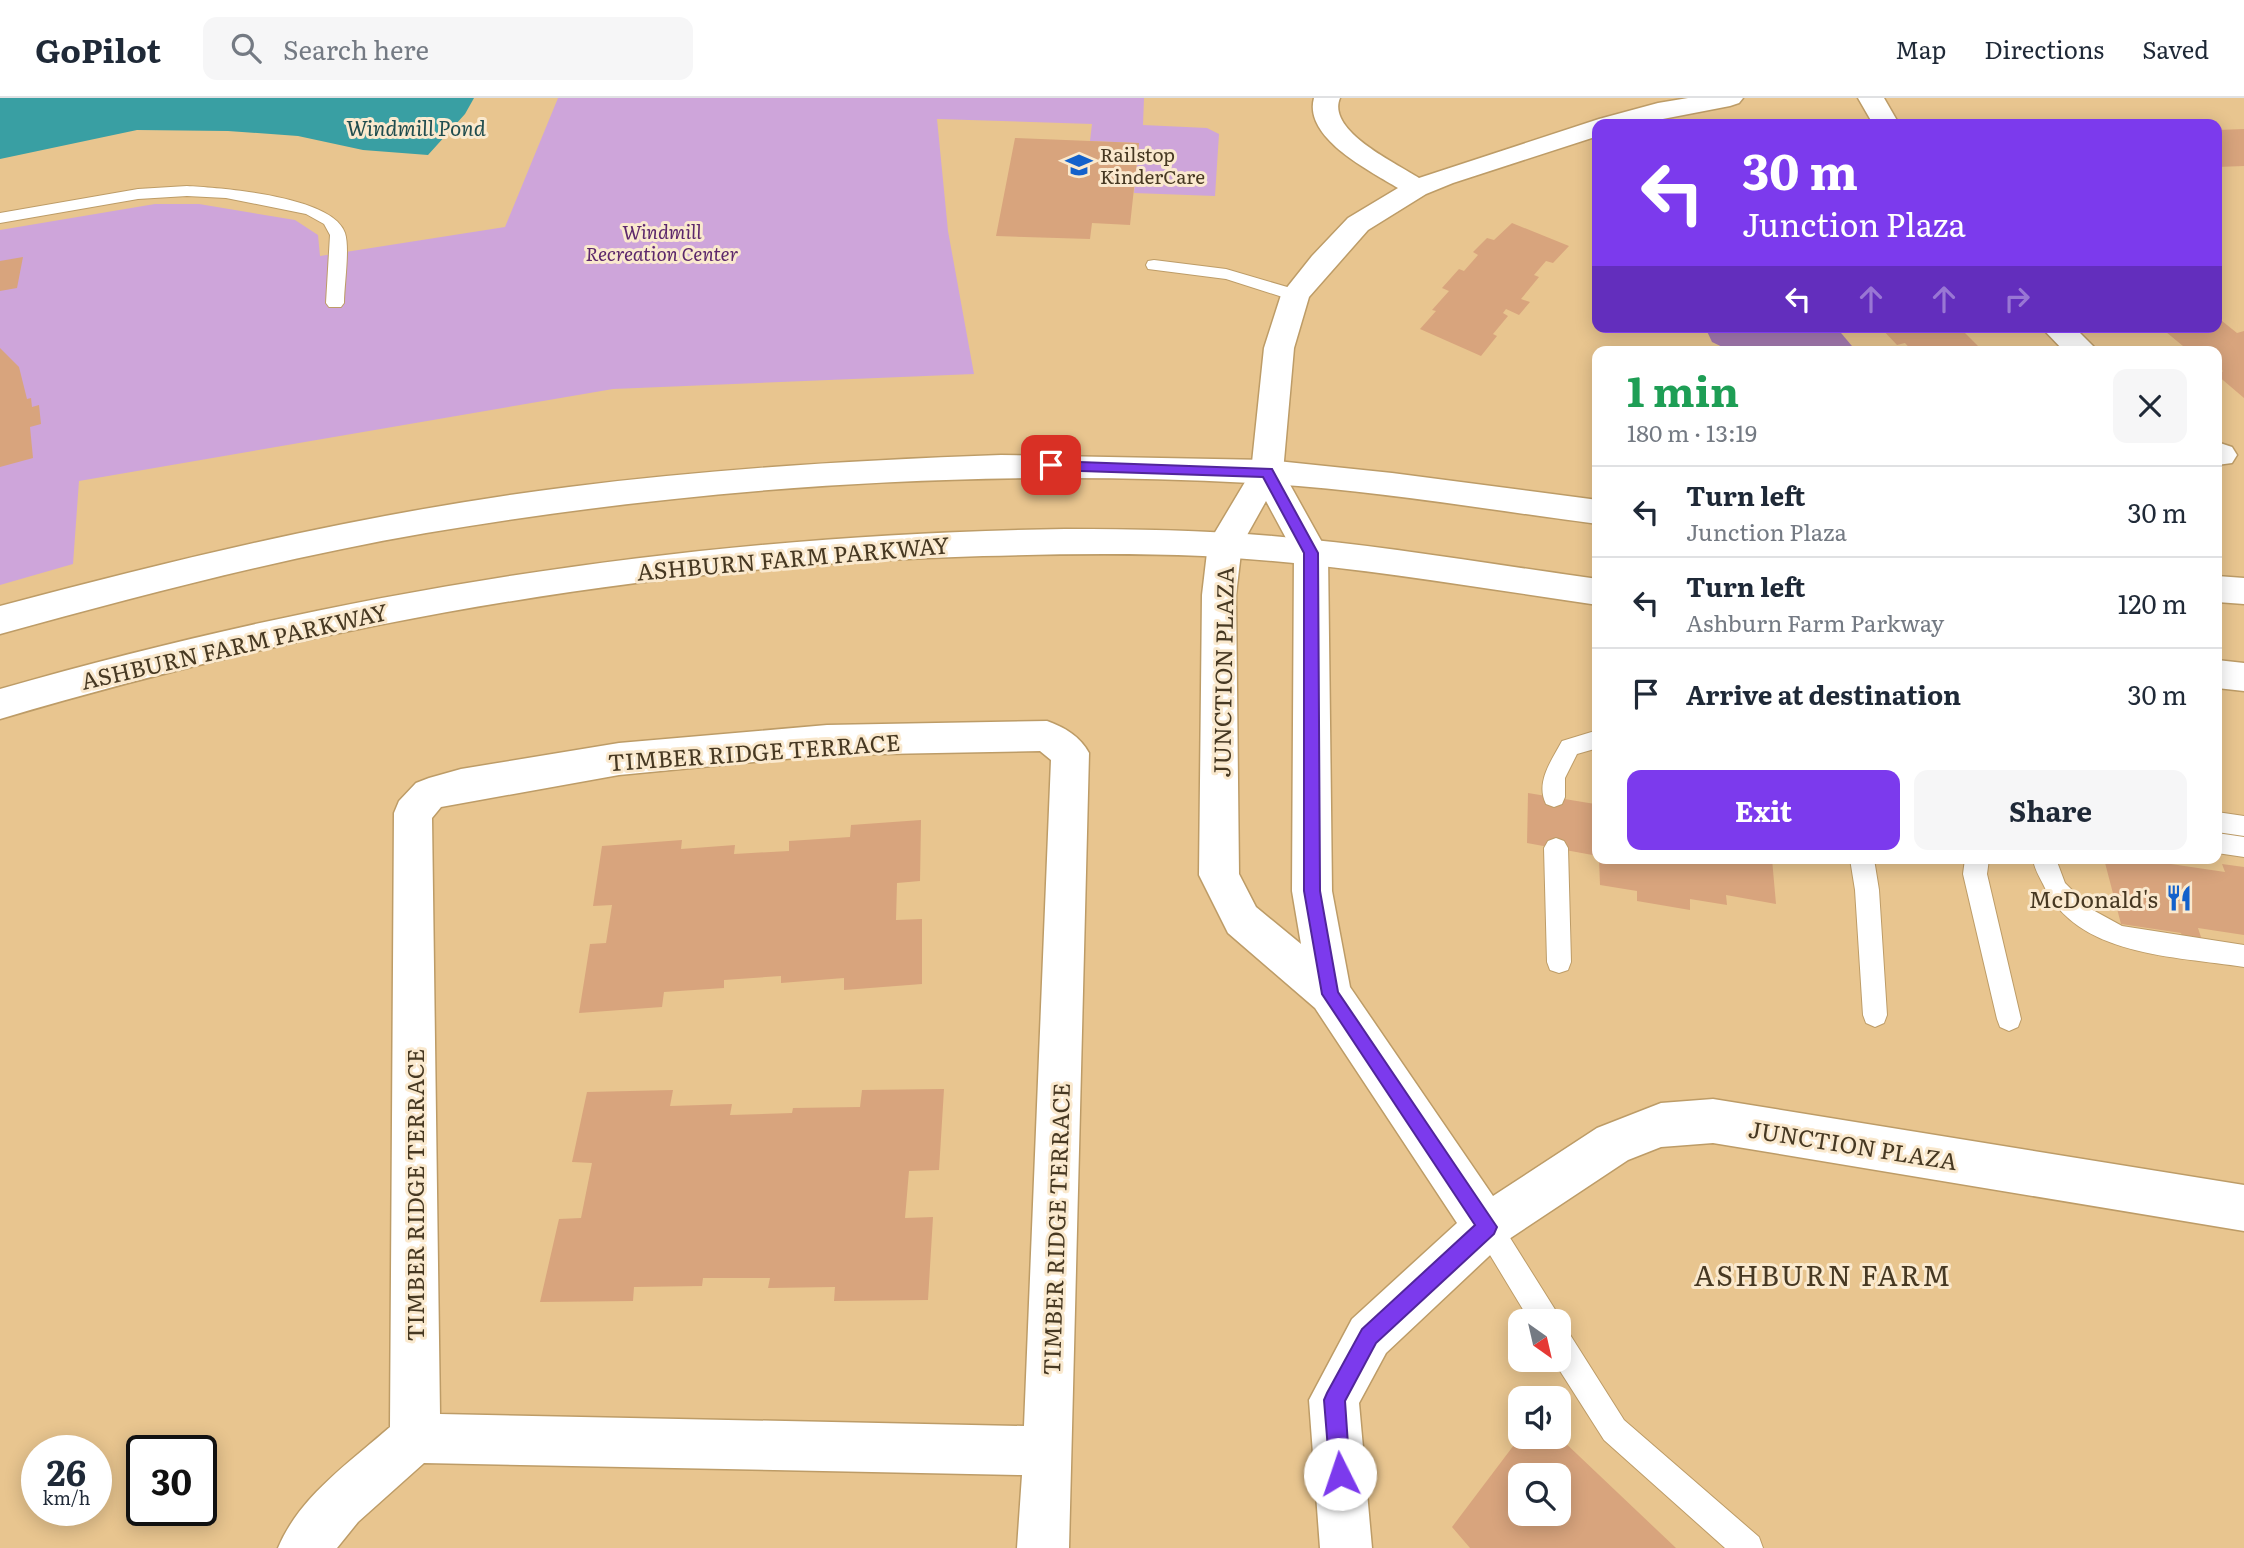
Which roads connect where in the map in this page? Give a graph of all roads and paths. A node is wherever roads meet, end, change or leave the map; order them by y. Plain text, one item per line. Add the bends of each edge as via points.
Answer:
1 (1730, 98) edge
2 (1871, 98) edge
3 (1325, 99) edge
4 (1627, 119) edge
5 (1883, 119) edge
6 (1592, 130) edge
7 (1417, 188) junction
8 (0, 218) edge
9 (1154, 265) dead end
10 (1294, 295) junction
11 (335, 303) dead end
12 (2063, 333) edge
13 (2077, 346) edge
14 (1267, 472) junction
15 (1592, 511) edge
16 (1225, 544) junction
17 (1311, 553) junction
18 (2222, 589) edge
19 (1592, 591) edge
20 (2244, 591) edge
21 (0, 620) edge
22 (2222, 675) edge
23 (2244, 677) edge
24 (0, 704) edge
25 (1592, 741) edge
26 (1554, 797) dead end
27 (2222, 823) edge
28 (2244, 826) edge
29 (2222, 845) edge
30 (2244, 847) edge
31 (1556, 848) dead end
32 (1863, 864) edge
33 (1976, 864) edge
34 (2044, 864) edge
35 (2244, 956) edge
36 (1559, 962) dead end
37 (1330, 994) junction
38 (1875, 1015) dead end
39 (2008, 1019) dead end
40 (2244, 1209) edge
41 (1487, 1227) junction
42 (1538, 1309) edge
43 (1572, 1364) edge
44 (415, 1438) junction
45 (1048, 1451) junction
46 (304, 1548) edge
47 (1043, 1548) edge
48 (1346, 1548) edge
49 (1748, 1548) edge

1 - 4 street
2 - 5 street
3 - 7 street via 1326,119 1336,131
6 - 7 street
7 - 10 street via 1359,224
8 - 11 lane via 138,194 187,191 310,210 331,221 338,235
9 - 10 lane via 1229,273
10 - 14 street via 1279,348
12 - 13 street
14 - 15 street
14 - 16 street, JUNCTION PLAZA
14 - 17 street, JUNCTION PLAZA
14 - 21 street via 1051,465 916,468 605,493 339,537 81,596
16 - 17 street, ASHBURN FARM PARKWAY
16 - 24 street, ASHBURN FARM PARKWAY via 895,546 634,569 294,628
16 - 37 street, JUNCTION PLAZA via 1219,595 1219,876 1242,920
17 - 19 street, ASHBURN FARM PARKWAY
17 - 37 street, JUNCTION PLAZA via 1312,891
18 - 20 street
22 - 23 street
25 - 26 lane via 1570,747 1554,778
27 - 28 lane
29 - 30 lane
31 - 36 lane
32 - 38 lane
33 - 39 lane
34 - 35 lane via 2057,890 2083,917 2119,936
37 - 41 street, JUNCTION PLAZA
40 - 41 street, JUNCTION PLAZA via 1713,1121 1661,1125 1613,1144
41 - 42 lane
41 - 48 street, JUNCTION PLAZA via 1369,1336 1334,1400
43 - 49 lane via 1614,1430
44 - 45 street
44 - 45 street, TIMBER RIDGE TERRACE via 413,813 429,794 461,785 661,755 827,740 1047,736 1070,753
44 - 46 street via 340,1504
45 - 47 street, TIMBER RIDGE TERRACE

